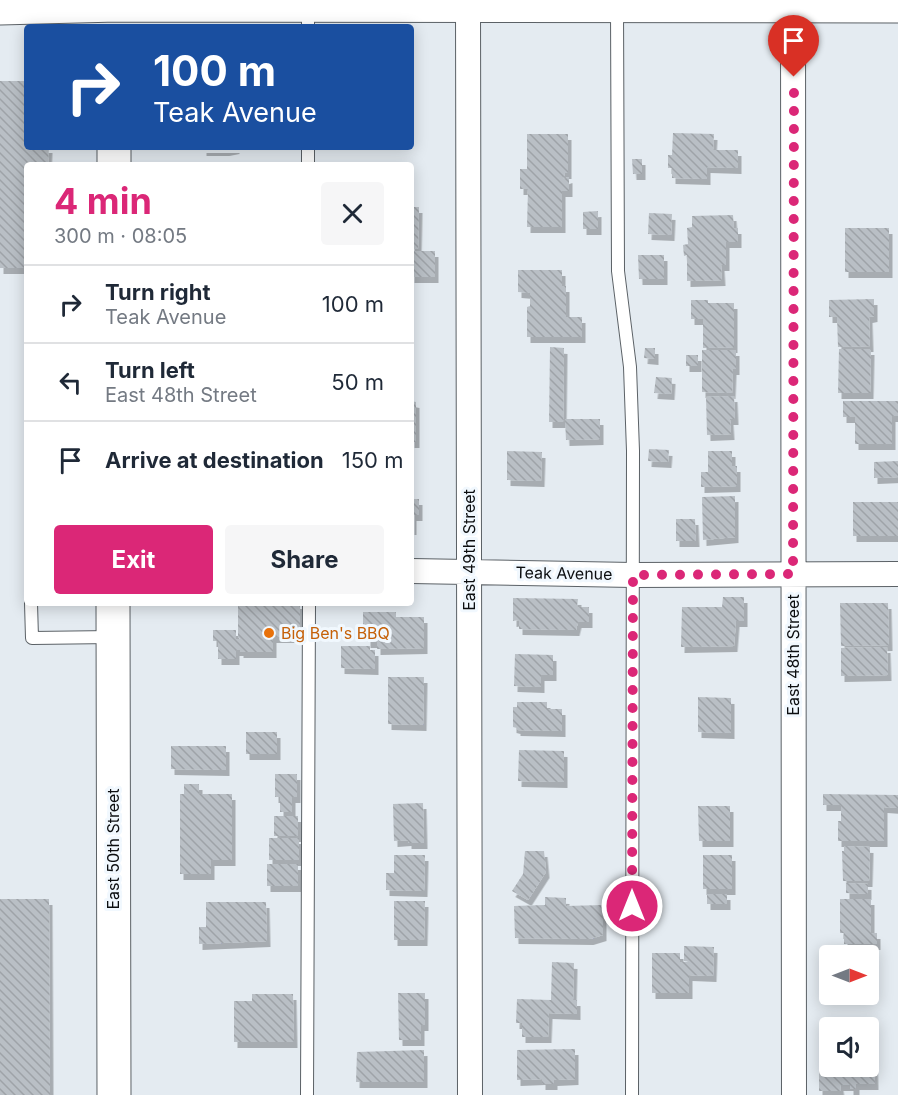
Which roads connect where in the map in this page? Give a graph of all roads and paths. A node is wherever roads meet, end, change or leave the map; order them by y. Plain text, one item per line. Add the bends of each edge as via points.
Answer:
1 (793, 3) edge
2 (468, 5) junction
3 (617, 6) junction
4 (898, 6) edge
5 (0, 8) edge
6 (116, 10) edge
7 (308, 16) edge
8 (414, 571) edge
9 (470, 571) junction
10 (793, 574) junction
11 (898, 574) edge
12 (633, 575) junction
13 (31, 606) edge
14 (113, 606) edge
15 (309, 606) edge
16 (113, 637) junction
17 (114, 1095) edge
18 (307, 1095) edge
19 (470, 1095) edge
20 (632, 1095) edge
21 (794, 1095) edge

1 - 3 main road
1 - 4 main road
1 - 10 street, East 48th Street
2 - 3 main road
2 - 7 main road
2 - 9 street, East 49th Street
3 - 12 lane via 618,271 630,379
5 - 6 main road
6 - 7 main road
8 - 9 street, Teak Avenue
9 - 12 street, Teak Avenue
9 - 19 street, East 49th Street
10 - 11 street, Teak Avenue
10 - 12 street, Teak Avenue
10 - 21 street, East 48th Street
12 - 20 lane
13 - 16 lane via 32,638
14 - 16 main road, East 50th Street
15 - 18 lane
16 - 17 main road, East 50th Street

